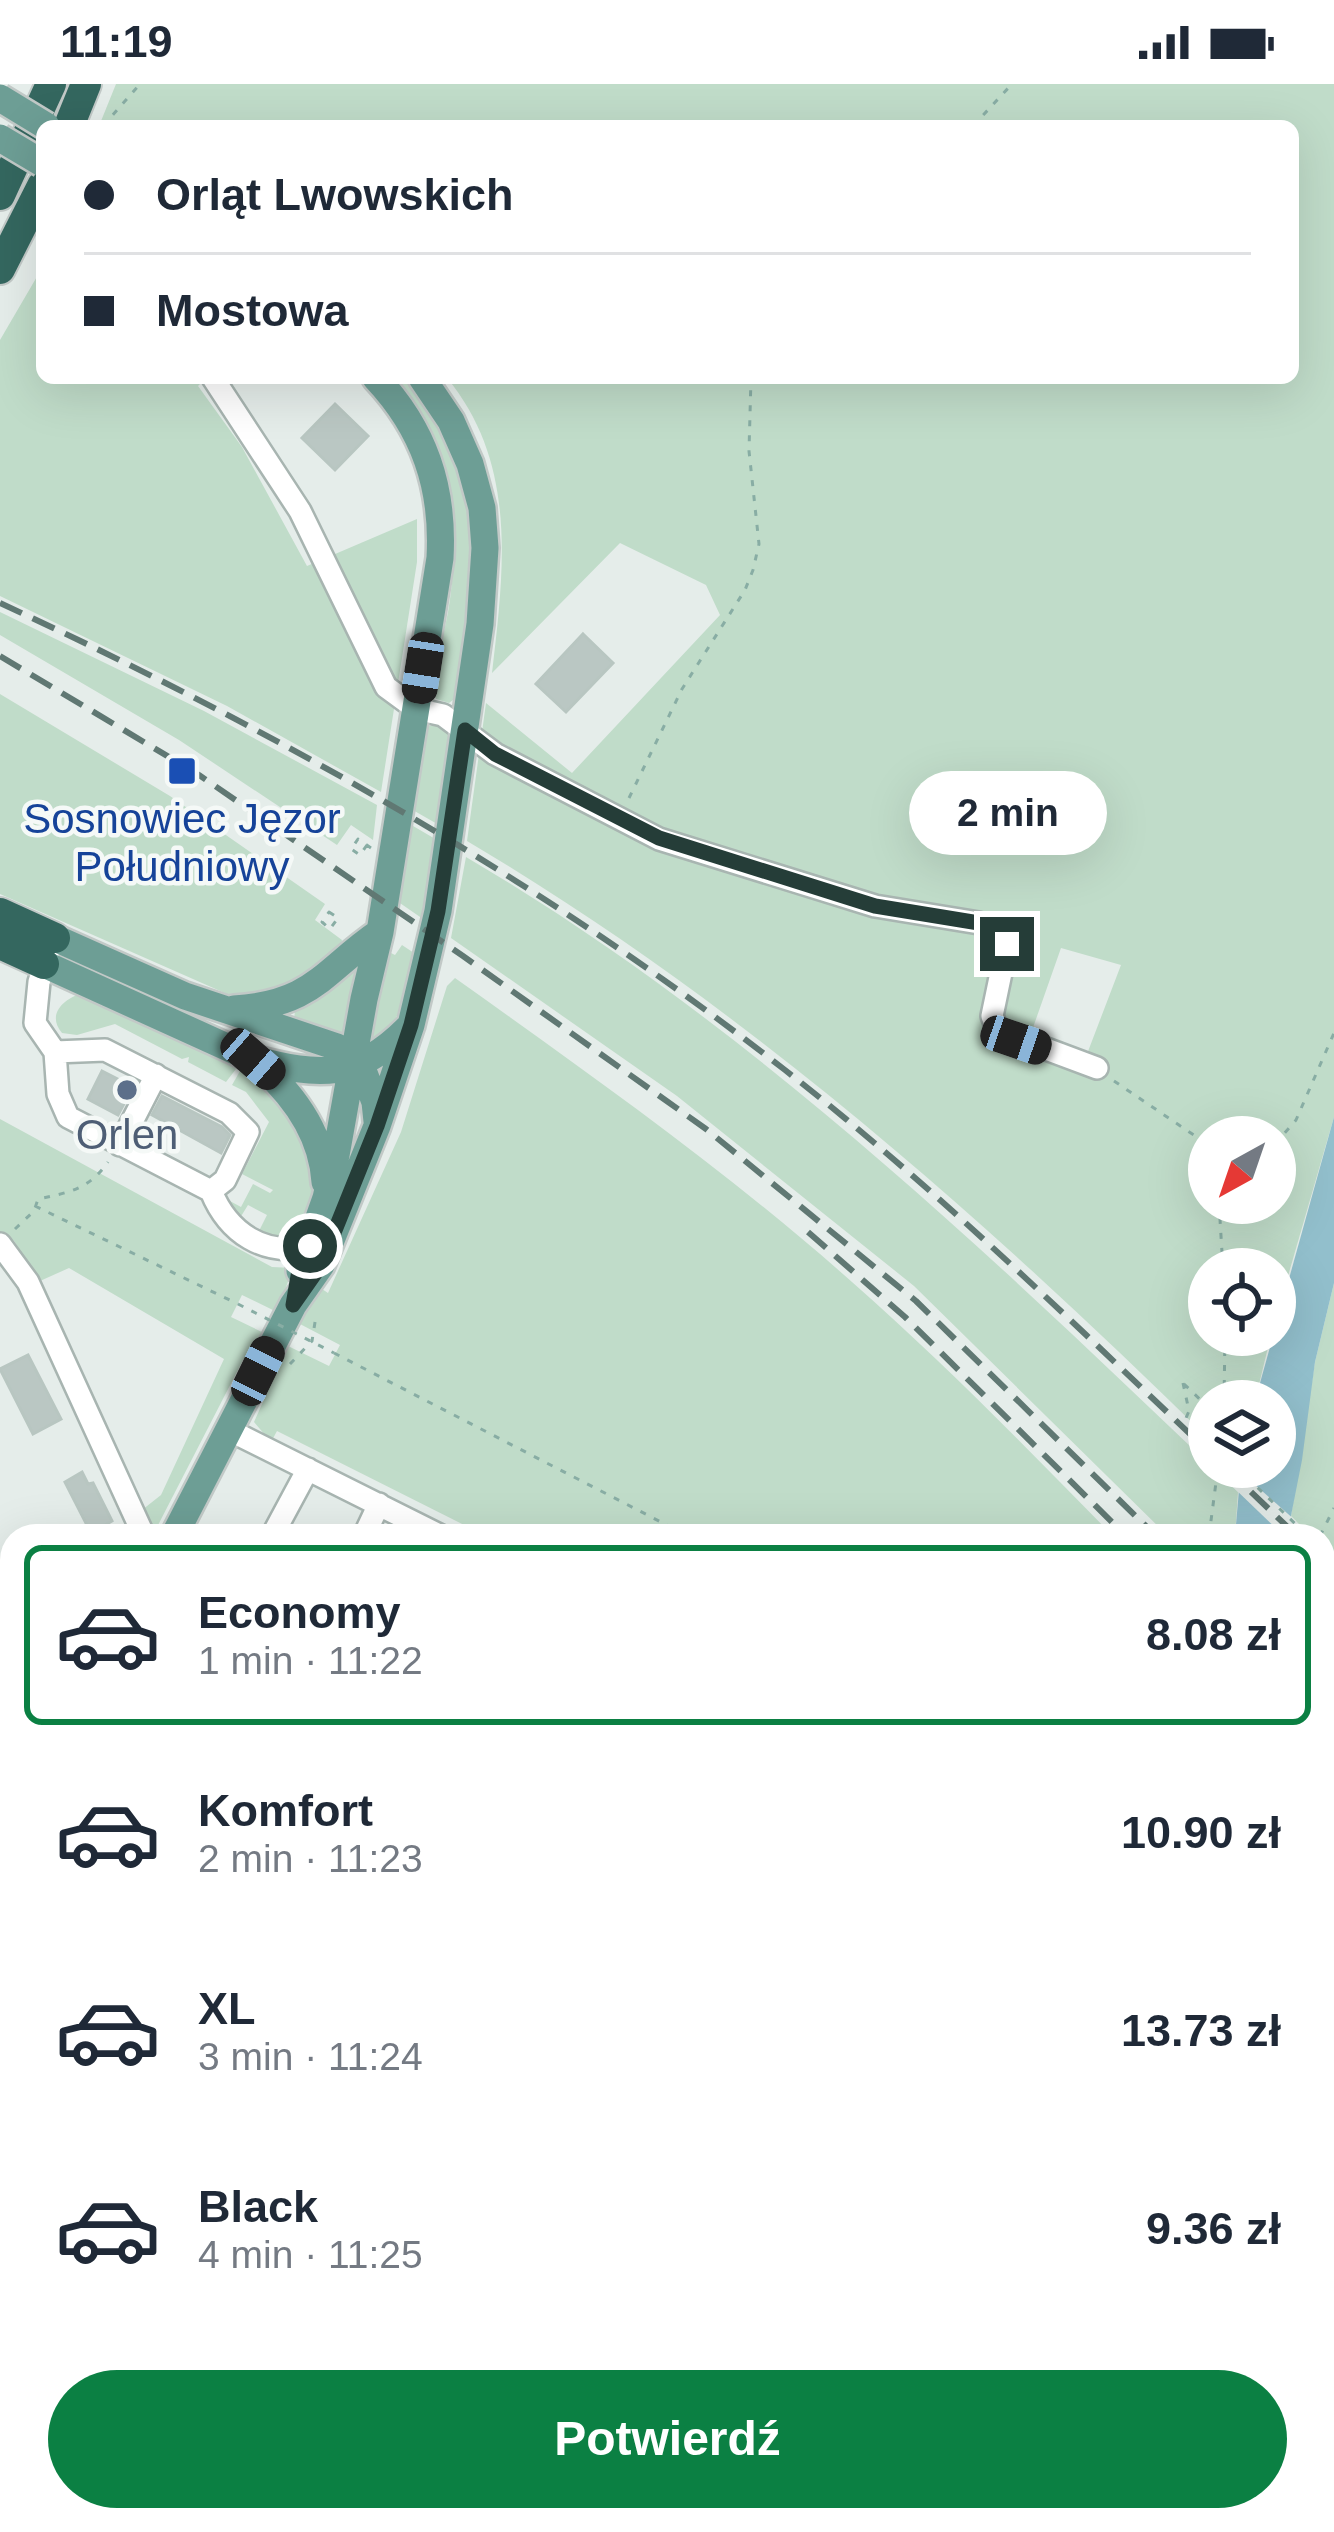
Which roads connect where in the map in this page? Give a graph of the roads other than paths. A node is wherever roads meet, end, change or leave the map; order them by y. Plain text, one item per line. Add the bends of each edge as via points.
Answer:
1 (51, 84) edge
2 (86, 84) edge
3 (0, 98) edge
4 (36, 120) edge
5 (71, 120) edge
6 (0, 137) edge
7 (36, 160) edge
8 (0, 194) edge
9 (36, 197) edge
10 (0, 269) edge
11 (217, 384) edge
12 (381, 384) edge
13 (427, 384) edge
14 (416, 709) junction
15 (465, 730) junction
16 (0, 913) edge
17 (380, 932) junction
18 (0, 944) edge
19 (50, 951) junction
20 (224, 1010) junction
21 (411, 1025) junction
22 (55, 1052) junction
23 (253, 1059) junction
24 (354, 1064) junction
25 (1097, 1068) road end
26 (156, 1075) junction
27 (377, 1126) junction
28 (119, 1145) junction
29 (211, 1191) junction
30 (326, 1198) junction
31 (0, 1244) edge
32 (310, 1246) junction
33 (293, 1305) junction
34 (229, 1430) junction
35 (308, 1468) junction
36 (379, 1504) junction
37 (139, 1524) edge
38 (180, 1524) edge
39 (278, 1524) edge
40 (370, 1524) edge
41 (418, 1524) edge

1 - 8 highway
2 - 5 highway
3 - 4 main road, bridge
6 - 7 main road, bridge
9 - 10 highway
11 - 14 street via 300,511 386,688
12 - 14 main road via 417,432 440,506 437,585
13 - 15 main road via 465,450 484,525
14 - 15 street
14 - 17 main road
15 - 21 main road via 438,911
15 - 25 street via 495,754 659,838 875,906 994,928 1007,944 992,1016 998,1031
16 - 19 highway
17 - 20 main road via 301,994
17 - 24 main road
18 - 19 highway
19 - 20 main road
19 - 22 street via 34,1023
19 - 23 main road
20 - 24 main road via 319,1039
21 - 24 main road via 385,1051
21 - 27 main road
22 - 26 street via 105,1050
22 - 28 street via 68,1117
23 - 24 main road via 313,1071
23 - 30 main road via 303,1113
24 - 27 main road via 371,1090
24 - 30 main road
26 - 28 street
26 - 29 street via 229,1113 248,1132 225,1180
27 - 33 main road via 321,1265
28 - 29 street
29 - 32 street via 221,1216 264,1248
30 - 32 main road
31 - 37 street via 28,1282
32 - 33 main road
33 - 34 main road
34 - 35 street
34 - 38 main road
35 - 36 street
35 - 39 street
36 - 40 street
36 - 41 street

